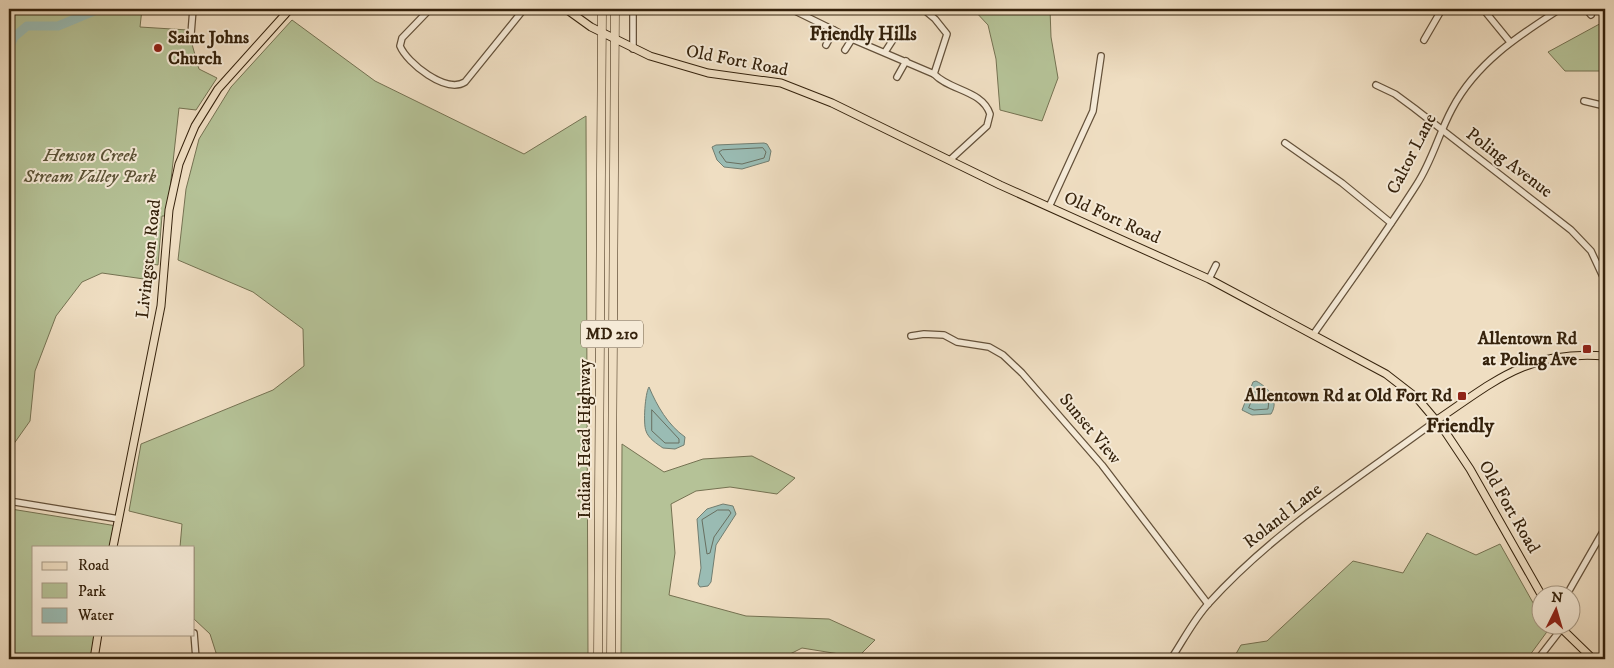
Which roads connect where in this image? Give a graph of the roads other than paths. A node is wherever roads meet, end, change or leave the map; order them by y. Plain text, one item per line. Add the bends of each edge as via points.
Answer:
1 (193, 9) edge
2 (278, 9) edge
3 (430, 9) edge
4 (524, 9) edge
5 (566, 9) edge
6 (572, 9) edge
7 (584, 9) edge
8 (602, 9) edge
9 (614, 9) edge
10 (632, 9) edge
11 (791, 9) edge
12 (923, 9) edge
13 (1442, 9) edge
14 (1483, 9) edge
15 (1560, 9) edge
16 (1586, 9) edge
17 (287, 12) edge
18 (1591, 15) dead end
19 (834, 30) junction
20 (601, 33) junction
21 (191, 34) dead end
22 (896, 35) dead end
23 (852, 39) junction
24 (614, 40) junction
25 (1424, 40) dead end
26 (1510, 42) junction
27 (826, 45) dead end
28 (633, 49) junction
29 (845, 50) dead end
30 (885, 52) junction
31 (1101, 56) dead end
32 (906, 61) junction
33 (934, 74) junction
34 (897, 77) dead end
35 (1376, 85) dead end
36 (1584, 101) dead end
37 (1605, 106) edge
38 (1442, 130) junction
39 (1285, 143) dead end
40 (951, 159) junction
41 (1049, 207) junction
42 (1391, 223) junction
43 (1216, 264) dead end
44 (1209, 279) junction
45 (1605, 281) edge
46 (1313, 335) junction
47 (911, 336) dead end
48 (1605, 356) edge
49 (1437, 420) junction
50 (9, 501) edge
51 (119, 519) junction
52 (1605, 528) edge
53 (113, 546) edge
54 (1536, 586) edge
55 (1572, 586) edge
56 (1208, 604) junction
57 (98, 636) edge
58 (194, 636) edge
59 (1554, 636) edge
60 (1569, 636) edge
61 (94, 659) edge
62 (196, 659) edge
63 (598, 659) edge
64 (611, 659) edge
65 (1171, 659) edge
66 (1538, 659) edge
67 (1593, 659) edge

1 - 21 street
2 - 17 street
3 - 4 street via 402,38 400,46 437,81 453,86 465,82
5 - 20 main road, Old Fort Road
6 - 7 highway
8 - 20 highway, Indian Head Highway / MD 210
9 - 24 highway, Indian Head Highway / MD 210
10 - 28 street
11 - 19 street
12 - 33 street via 947,34
13 - 25 street
14 - 26 street
15 - 26 street, Caltor Lane
16 - 18 street
17 - 51 main road, Livingston Road via 213,96 195,126 179,164 169,210 161,306
19 - 23 street
19 - 27 street
20 - 24 main road, Old Fort Road
20 - 63 highway, Indian Head Highway / MD 210
22 - 30 street
23 - 29 street
23 - 30 street
24 - 28 main road, Old Fort Road
24 - 64 highway, Indian Head Highway / MD 210
26 - 38 street, Caltor Lane via 1470,81
28 - 40 main road, Old Fort Road via 708,73 794,86
30 - 32 street
31 - 41 street via 1093,111
32 - 33 street
32 - 34 street
33 - 40 street via 976,97 990,114 987,126
35 - 38 street, Poling Avenue via 1395,94
36 - 37 street
38 - 42 street, Caltor Lane via 1424,172
38 - 45 street, Poling Avenue via 1575,233 1591,251
39 - 42 street
40 - 41 main road, Old Fort Road
41 - 44 main road, Old Fort Road
42 - 46 street, Caltor Lane
43 - 44 street
44 - 46 main road, Old Fort Road
46 - 49 main road, Old Fort Road via 1393,379
47 - 56 street, Sunset View via 944,335 957,342 989,347 1003,355 1102,465
48 - 49 main road via 1565,356 1526,364
49 - 54 main road, Old Fort Road via 1470,469
49 - 56 street, Roland Lane via 1280,535
50 - 51 street
51 - 53 main road, Livingston Road
52 - 55 street
56 - 65 street, Roland Lane
57 - 61 main road
58 - 62 street
59 - 66 street
60 - 67 main road

